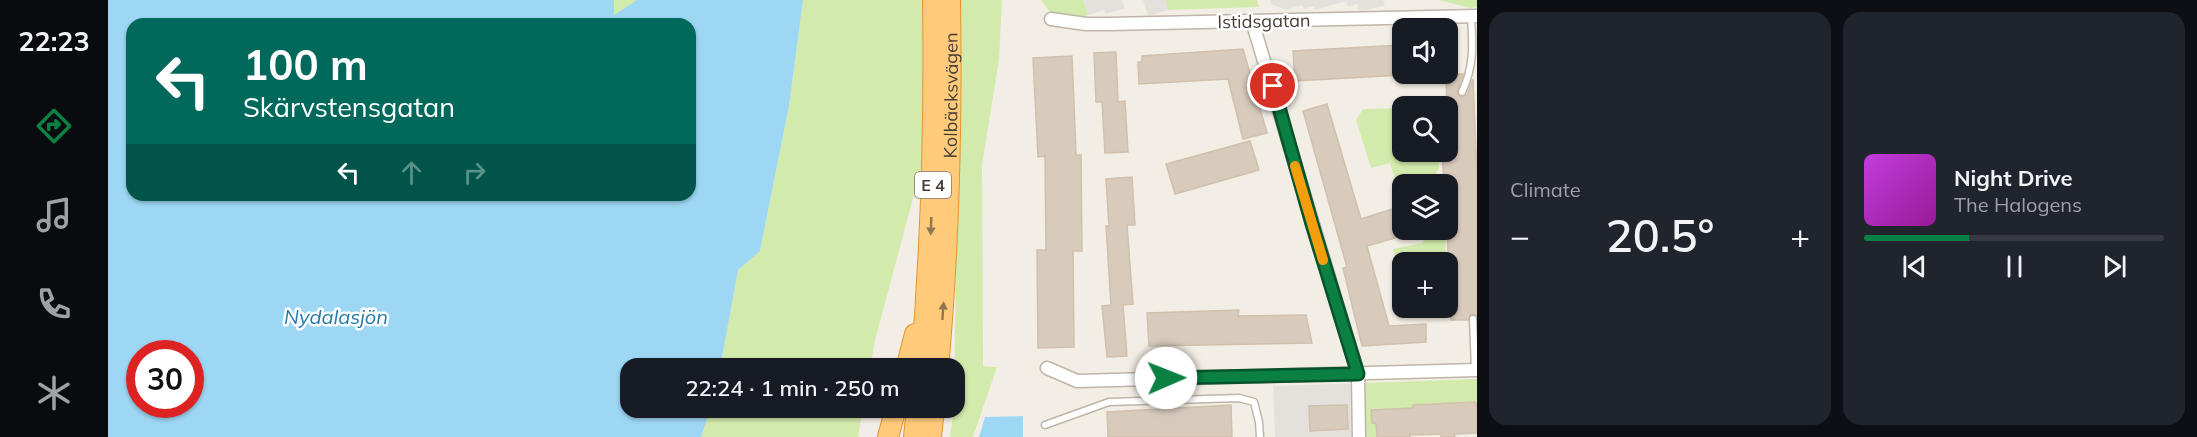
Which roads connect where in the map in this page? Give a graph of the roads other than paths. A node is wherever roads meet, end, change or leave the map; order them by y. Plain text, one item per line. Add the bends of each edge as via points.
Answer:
1 (933, 0) edge
2 (950, 0) edge
3 (1474, 16) edge
4 (1051, 19) dead end
5 (1252, 21) junction
6 (1462, 92) dead end
7 (927, 297) junction
8 (1473, 319) dead end
9 (909, 358) edge
10 (922, 358) edge
11 (939, 358) edge
12 (1047, 368) dead end
13 (1476, 370) edge
14 (1358, 374) junction
15 (893, 418) edge
16 (916, 418) edge
17 (933, 418) edge
18 (1045, 426) dead end
19 (888, 437) edge
20 (914, 437) edge
21 (931, 437) edge
22 (1260, 437) edge
23 (1359, 437) edge

1 -> 7 highway, Kolbäcksvägen / E 4 via 933,174
11 -> 2 highway, Kolbäcksvägen / E 4 via 950,173
3 - 5 street, Istidsgatan
3 - 6 lane via 1473,59
4 - 5 street, Istidsgatan via 1086,24
5 - 14 street
7 - 9 highway
7 - 10 highway, Kolbäcksvägen / E 4
8 - 13 lane
12 - 14 street via 1077,381
13 - 14 street
14 - 23 street
15 - 19 highway
16 - 20 highway
17 - 21 highway
18 - 22 lane via 1109,402 1239,398 1254,402

